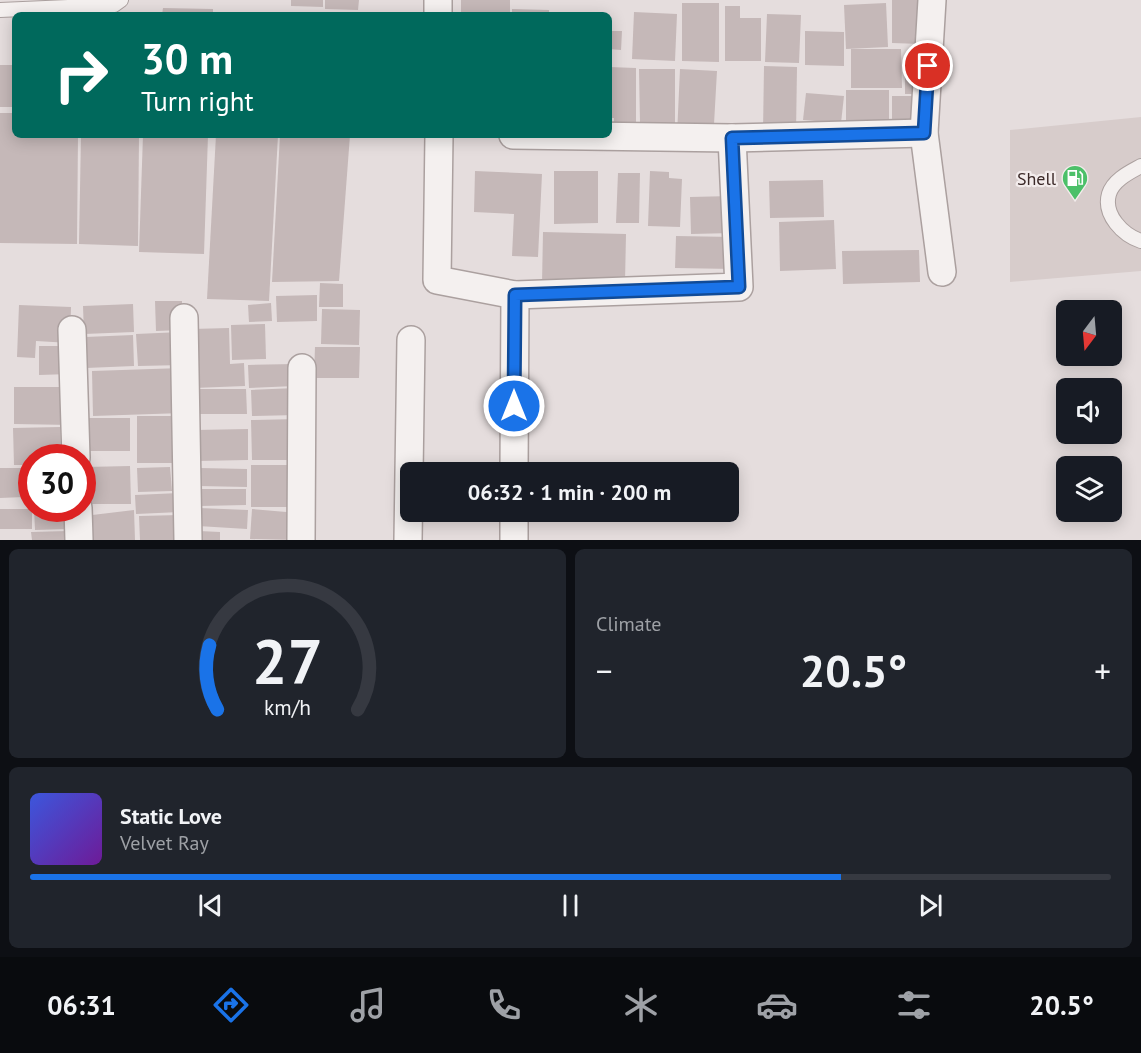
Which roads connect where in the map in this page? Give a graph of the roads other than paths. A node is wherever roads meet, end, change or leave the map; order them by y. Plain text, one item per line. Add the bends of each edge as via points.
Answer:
1 (121, 0) edge
2 (932, 0) edge
3 (0, 10) edge
4 (924, 133) junction
5 (612, 136) edge
6 (439, 138) edge
7 (732, 138) junction
8 (1141, 166) edge
9 (1141, 242) edge
10 (942, 272) dead end
11 (515, 295) junction
12 (184, 318) dead end
13 (72, 330) dead end
14 (411, 340) dead end
15 (302, 368) dead end
16 (76, 444) edge
17 (514, 462) edge
18 (78, 522) edge
19 (514, 522) edge
20 (79, 540) edge
21 (188, 540) edge
22 (301, 540) edge
23 (408, 540) edge
24 (514, 540) edge

1 - 3 lane via 114,5
2 - 4 street
4 - 7 street
4 - 10 street
5 - 7 street
6 - 11 street via 437,280
7 - 11 street via 739,287
8 - 9 lane via 1122,176 1109,193 1109,207 1124,233
11 - 17 street
12 - 21 street
13 - 16 street
14 - 23 street
15 - 22 street
18 - 20 street
19 - 24 street

